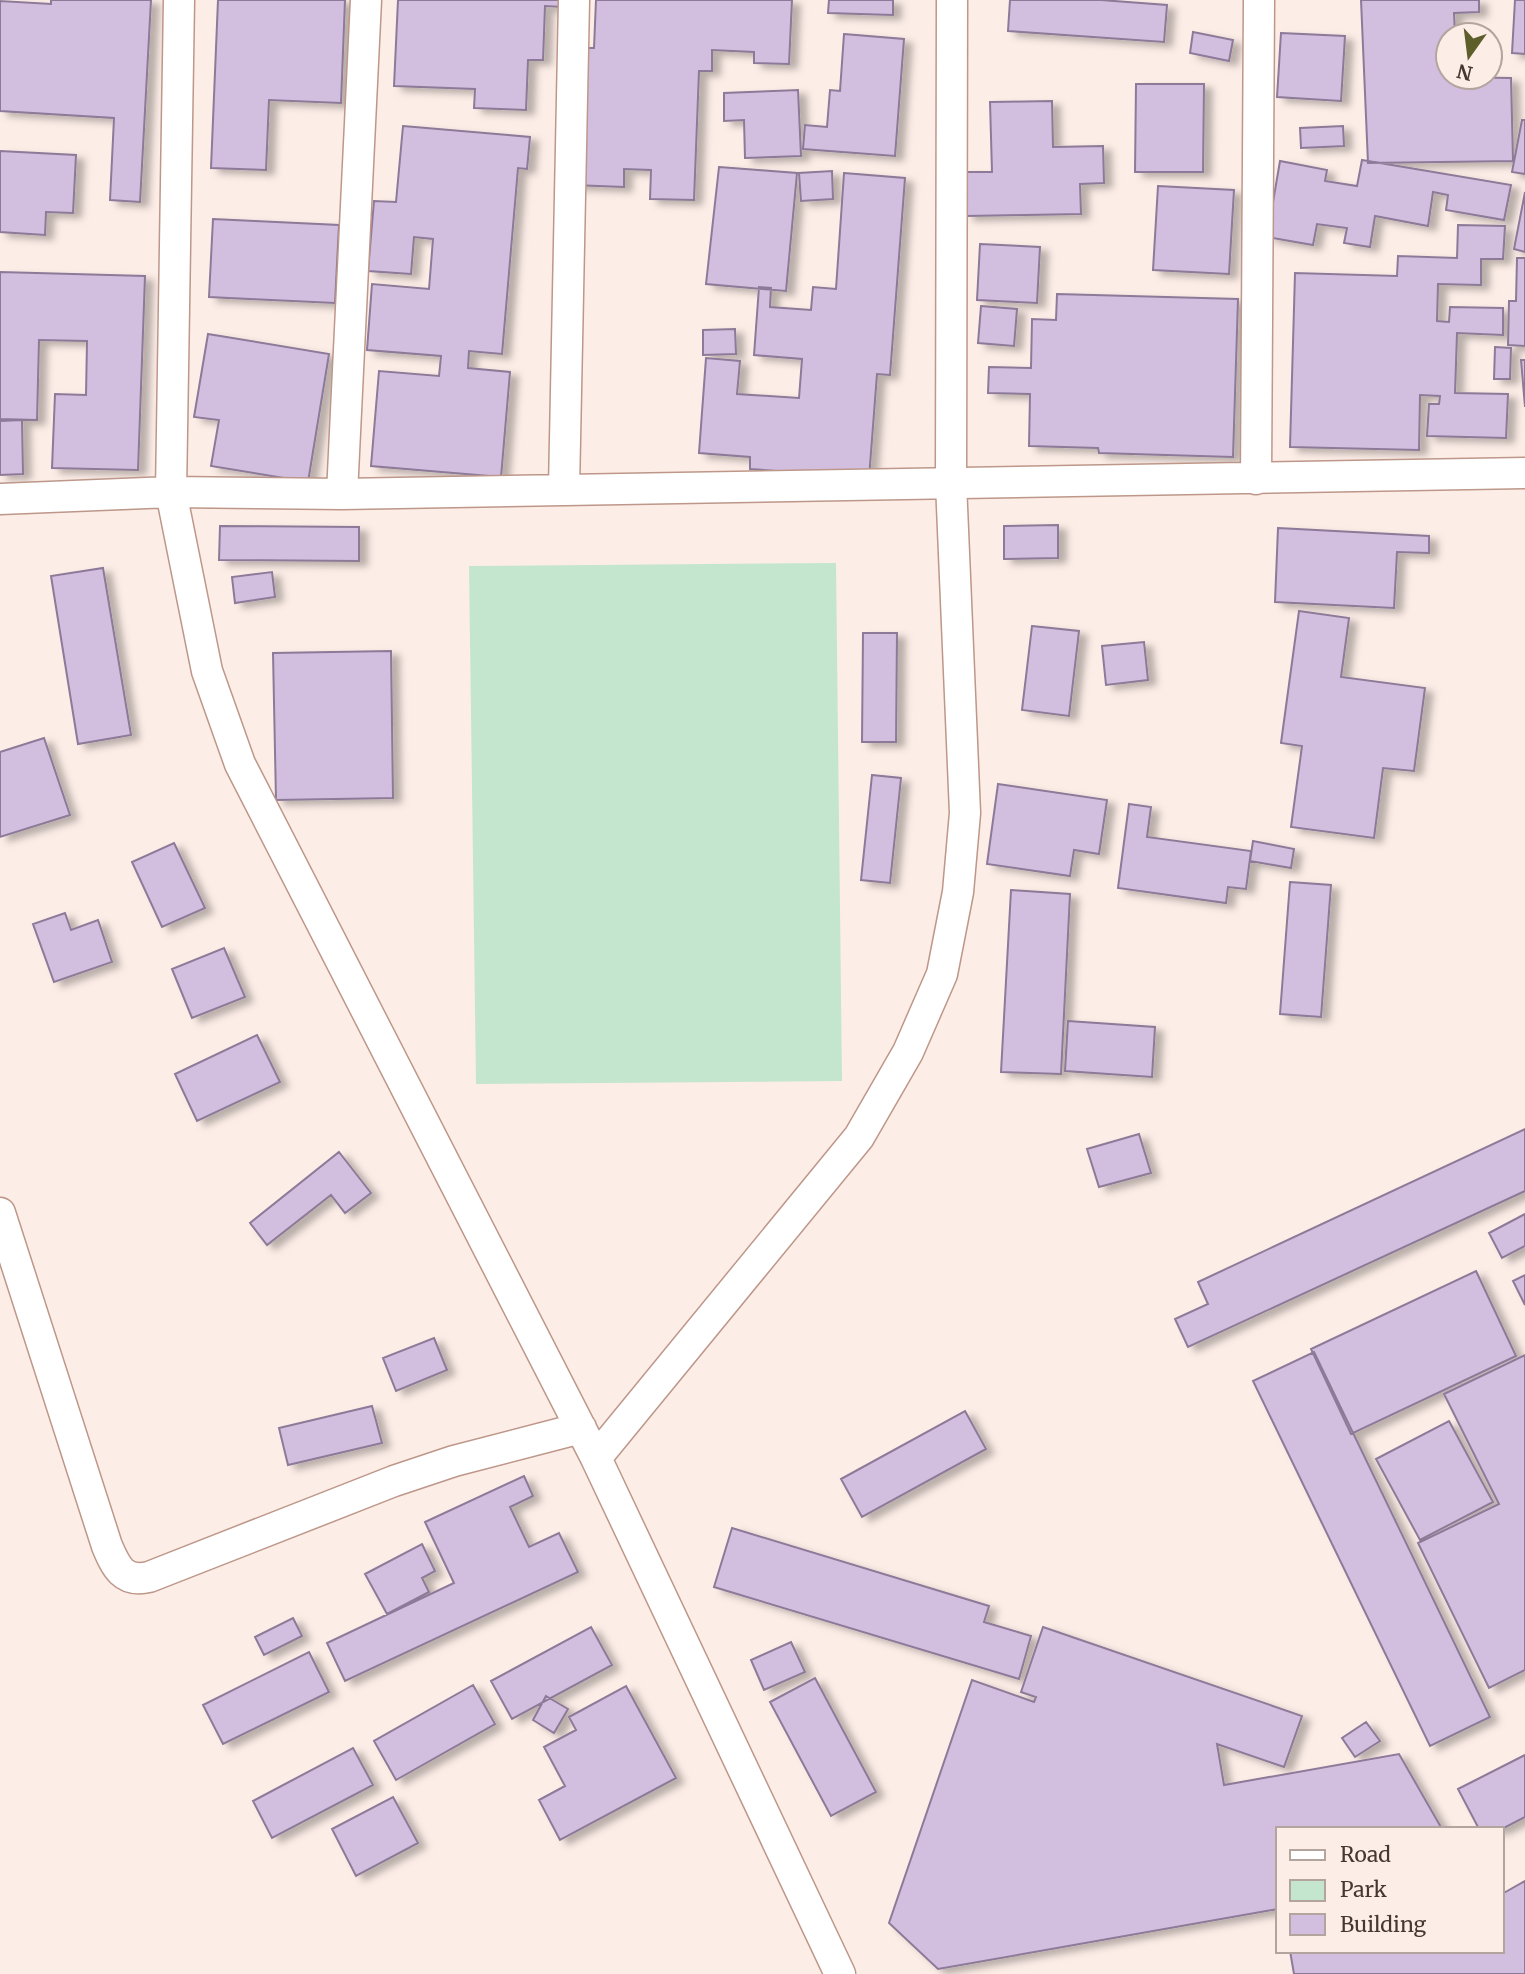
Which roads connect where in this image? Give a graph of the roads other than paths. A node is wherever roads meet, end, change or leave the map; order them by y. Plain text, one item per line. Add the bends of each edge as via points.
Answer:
1 (179, 0) edge
2 (366, 0) edge
3 (574, 0) edge
4 (952, 0) edge
5 (1259, 0) edge
6 (1525, 473) edge
7 (1256, 479) junction
8 (951, 483) junction
9 (564, 489) junction
10 (171, 492) junction
11 (342, 494) junction
12 (0, 499) edge
13 (0, 1213) edge
14 (581, 1428) junction
15 (596, 1458) junction
16 (840, 1974) edge

1 - 10 street
2 - 11 street
3 - 9 street
4 - 8 street
5 - 7 street
6 - 7 street
7 - 8 street
8 - 9 street
8 - 15 street via 965,813 958,892 942,974 908,1052 859,1137
9 - 11 street
10 - 11 street
10 - 12 street
10 - 14 street via 207,671 240,764
13 - 14 street via 107,1546 117,1569 127,1578 149,1577 442,1465
14 - 15 street
15 - 16 street

